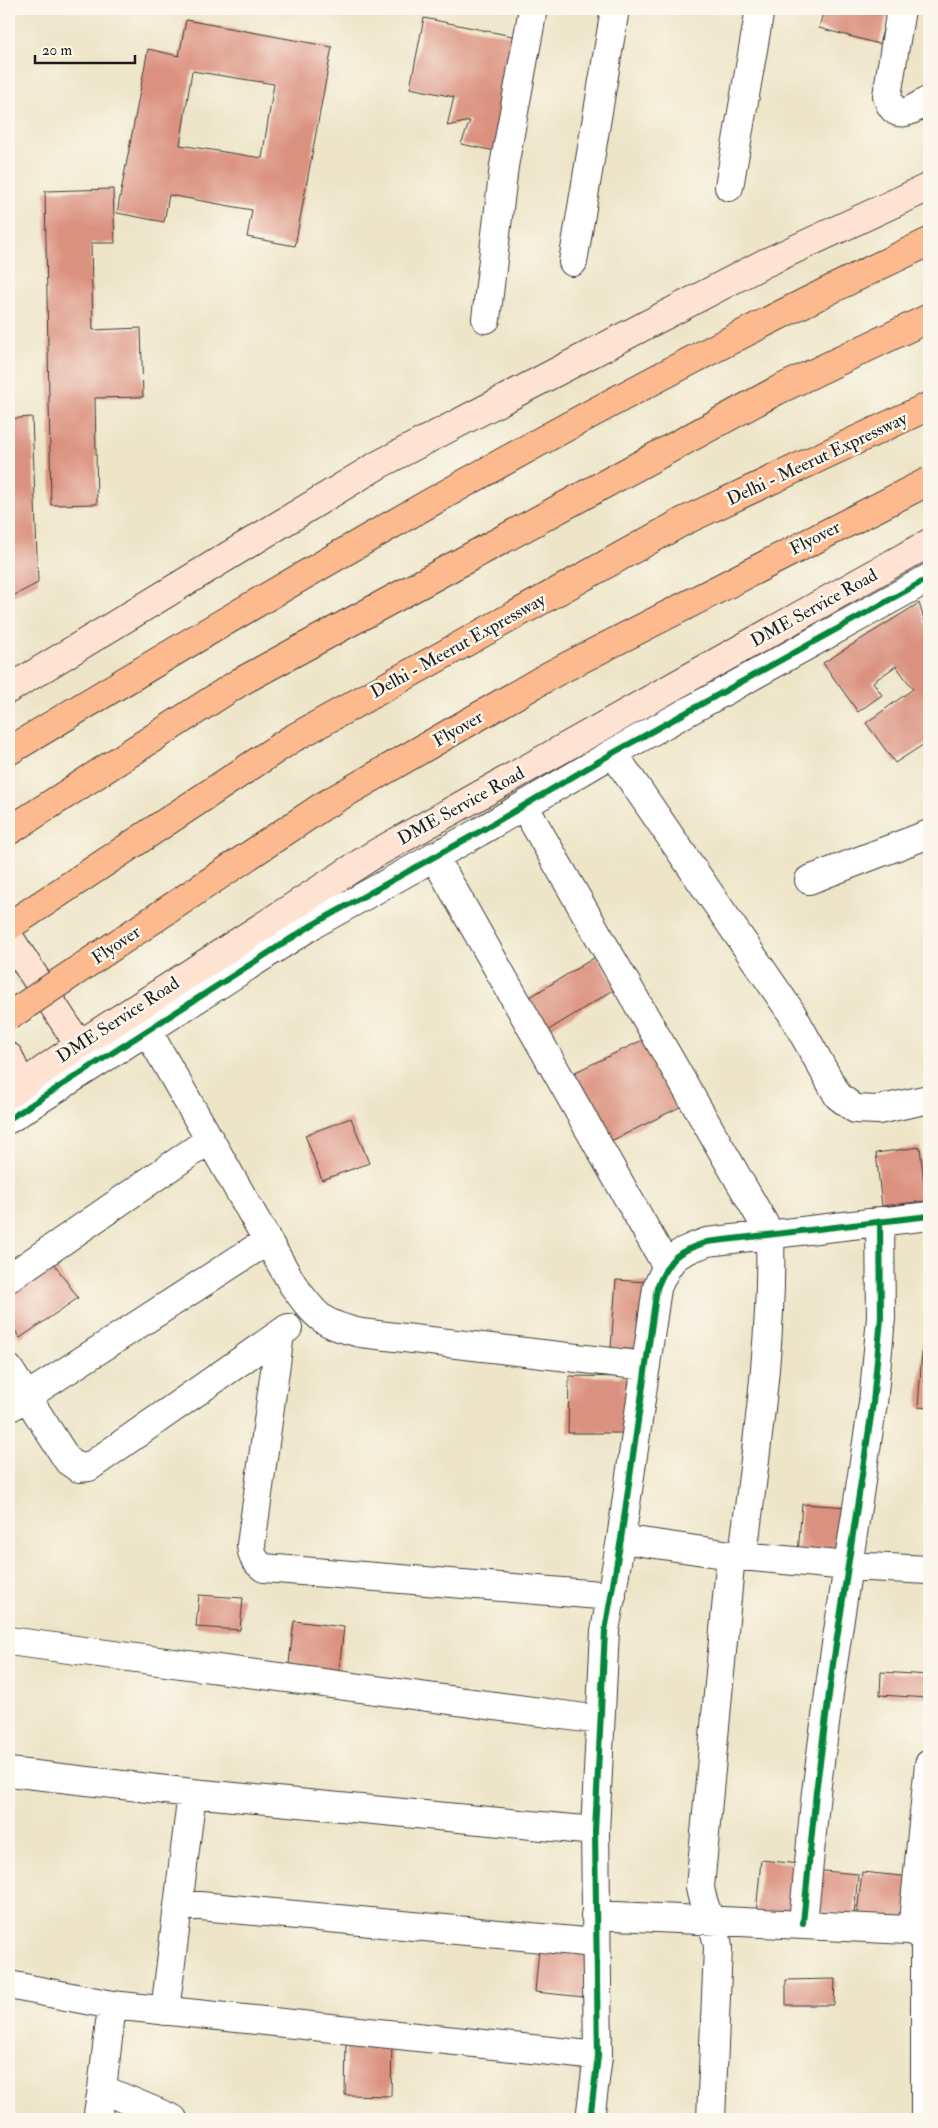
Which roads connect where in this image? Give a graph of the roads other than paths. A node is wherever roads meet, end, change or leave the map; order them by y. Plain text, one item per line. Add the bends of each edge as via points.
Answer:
1 (533, 9) edge
2 (615, 9) edge
3 (760, 9) edge
4 (901, 9) edge
5 (929, 100) edge
6 (729, 187) dead end
7 (929, 187) edge
8 (929, 242) edge
9 (573, 262) dead end
10 (929, 318) edge
11 (486, 319) dead end
12 (929, 406) edge
13 (929, 481) edge
14 (929, 544) edge
15 (929, 578) edge
16 (9, 689) edge
17 (9, 751) edge
18 (614, 753) junction
19 (524, 806) junction
20 (9, 831) edge
21 (929, 834) edge
22 (434, 856) junction
23 (809, 880) dead end
24 (12, 928) edge
25 (9, 1016) edge
26 (147, 1030) junction
27 (79, 1045) junction
28 (9, 1057) edge
29 (15, 1090) edge
30 (929, 1099) edge
31 (9, 1119) edge
32 (209, 1140) junction
33 (929, 1216) edge
34 (880, 1221) junction
35 (770, 1234) junction
36 (267, 1241) junction
37 (666, 1265) junction
38 (9, 1278) edge
39 (312, 1312) junction
40 (280, 1334) junction
41 (646, 1366) junction
42 (9, 1369) edge
43 (17, 1403) edge
44 (621, 1539) junction
45 (737, 1555) junction
46 (848, 1566) junction
47 (929, 1570) edge
48 (612, 1596) junction
49 (9, 1640) edge
50 (600, 1720) junction
51 (929, 1764) edge
52 (9, 1772) edge
53 (192, 1793) junction
54 (595, 1832) junction
55 (179, 1904) junction
56 (595, 1915) junction
57 (709, 1920) junction
58 (803, 1923) junction
59 (922, 1931) edge
60 (595, 1943) junction
61 (9, 1985) edge
62 (112, 2005) junction
63 (165, 2011) junction
64 (598, 2056) junction
65 (102, 2089) junction
66 (97, 2119) edge
67 (173, 2119) edge
68 (590, 2119) edge
69 (711, 2119) edge
70 (925, 2119) edge

1 - 11 street via 504,166
2 - 9 street
3 - 6 street
4 - 5 street via 887,96 890,107 905,113
7 - 16 main road via 762,264 378,465
8 - 17 highway via 817,296 445,493
10 - 20 highway via 776,391 240,682
12 - 24 highway, Delhi - Meerut Expressway via 684,521 290,740
13 - 25 highway, Flyover, bridge via 554,673 323,806
14 - 27 main road, DME Service Road via 373,855
15 - 18 street
18 - 19 street
18 - 30 street via 791,1012 838,1096 855,1109 878,1110
19 - 22 street
19 - 35 street
21 - 23 street
22 - 26 street via 312,926
22 - 37 street
24 - 27 main road
26 - 31 street
26 - 32 street
27 - 29 main road, DME Service Road
28 - 29 main road
32 - 36 street
32 - 38 street
33 - 34 street
34 - 35 street
34 - 46 street via 881,1318 876,1375
35 - 37 street via 707,1242 682,1251
35 - 45 street via 772,1287 756,1447
36 - 39 street
36 - 43 street
37 - 41 street via 657,1288
39 - 40 street
39 - 41 street via 334,1326 361,1333
40 - 43 street via 89,1466 78,1468 68,1461
40 - 48 street via 251,1545 256,1563 264,1568
41 - 44 street
42 - 43 street
44 - 45 street
44 - 48 street
45 - 46 street
45 - 57 street via 700,1887 702,1904
46 - 47 street
46 - 58 street via 816,1792
48 - 50 street via 605,1631
49 - 50 street
50 - 54 street
51 - 59 street
52 - 53 street
53 - 54 street
53 - 55 street
54 - 56 street
55 - 60 street
55 - 63 street
56 - 57 street
56 - 60 street
57 - 58 street
57 - 69 street via 718,1948
58 - 59 street
59 - 70 street
60 - 64 street
61 - 62 street
62 - 63 street
62 - 65 street
63 - 64 street
64 - 68 street
65 - 66 street
65 - 67 street

